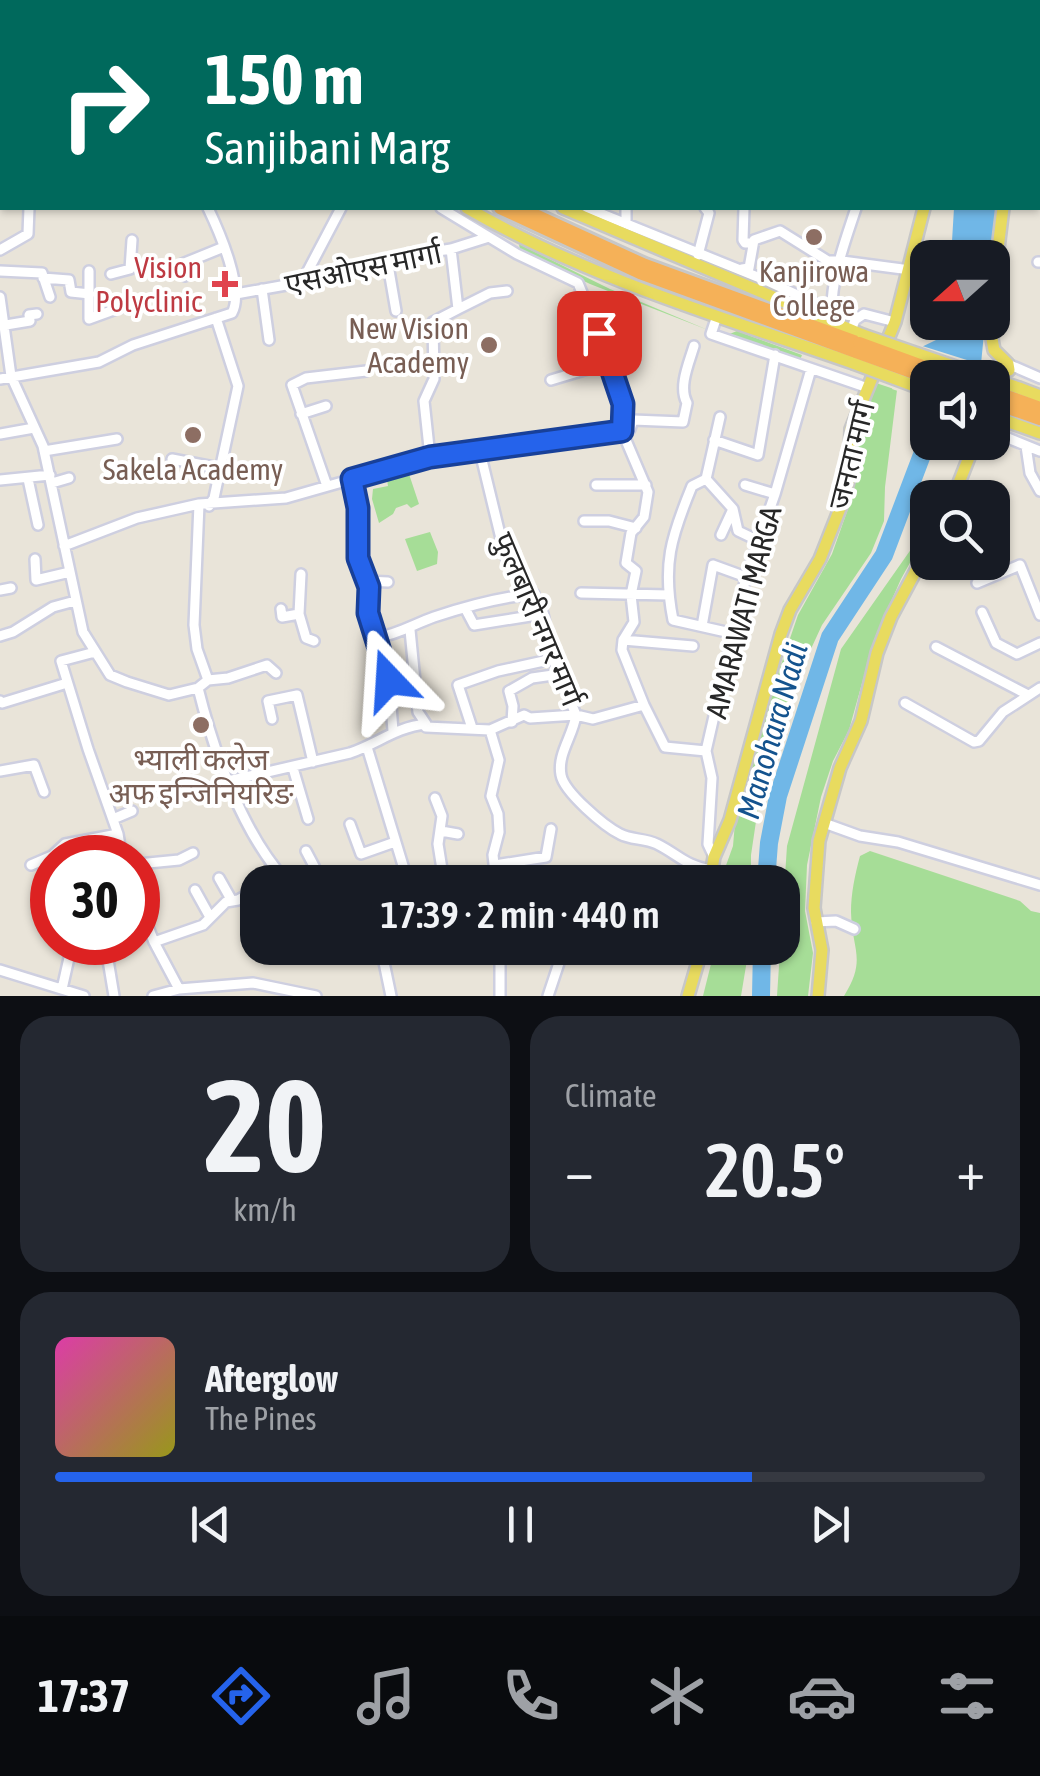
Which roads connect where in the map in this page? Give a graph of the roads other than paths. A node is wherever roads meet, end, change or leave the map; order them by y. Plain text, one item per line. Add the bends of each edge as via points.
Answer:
1 (29, 210) edge
2 (209, 210) edge
3 (340, 210) edge
4 (444, 210) edge
5 (470, 210) edge
6 (504, 210) edge
7 (524, 210) edge
8 (567, 210) edge
9 (592, 210) edge
10 (626, 210) edge
11 (707, 210) edge
12 (744, 210) edge
13 (855, 210) edge
14 (924, 210) edge
15 (1003, 210) edge
16 (626, 224) junction
17 (489, 238) junction
18 (132, 240) dead end
19 (917, 240) edge
20 (999, 240) edge
21 (753, 242) junction
22 (224, 247) junction
23 (452, 249) junction
24 (0, 250) edge
25 (698, 254) junction
26 (387, 259) junction
27 (841, 261) junction
28 (741, 269) junction
29 (910, 270) joint
30 (0, 271) edge
31 (89, 271) dead end
32 (111, 274) dead end
33 (186, 276) dead end
34 (43, 278) junction
35 (302, 282) junction
36 (262, 289) junction
37 (508, 291) dead end
38 (90, 294) junction
39 (236, 294) junction
40 (0, 297) edge
41 (50, 297) dead end
42 (122, 307) dead end
43 (458, 309) junction
44 (396, 311) dead end
45 (37, 314) dead end
46 (717, 316) junction
47 (833, 317) junction
48 (216, 318) junction
49 (895, 322) junction
50 (6, 325) junction
51 (268, 340) dead end
52 (856, 345) junction
53 (694, 346) dead end
54 (775, 355) junction
55 (5, 356) edge
56 (917, 360) edge
57 (611, 362) junction
58 (910, 363) edge
59 (1010, 368) edge
60 (811, 369) junction
61 (910, 370) edge
62 (366, 371) dead end
63 (6, 377) edge
64 (1040, 378) edge
65 (551, 380) dead end
66 (910, 380) edge
67 (868, 388) junction
68 (1040, 396) edge
69 (1010, 405) edge
70 (326, 406) dead end
71 (1010, 406) edge
72 (1010, 407) edge
73 (1010, 408) edge
74 (1040, 408) edge
75 (301, 414) junction
76 (720, 418) dead end
77 (1040, 419) edge
78 (34, 428) junction
79 (622, 431) junction
80 (1040, 433) edge
81 (0, 434) edge
82 (117, 439) dead end
83 (1010, 439) edge
84 (714, 440) junction
85 (1026, 446) junction
86 (44, 452) junction
87 (480, 452) junction
88 (1040, 452) edge
89 (430, 457) junction
90 (172, 460) dead end
91 (218, 468) junction
92 (69, 478) dead end
93 (706, 478) junction
94 (51, 479) junction
95 (352, 479) junction
96 (0, 480) edge
97 (28, 480) junction
98 (596, 485) dead end
99 (646, 485) junction
100 (745, 485) dead end
101 (327, 486) junction
102 (1040, 490) edge
103 (775, 494) junction
104 (204, 505) junction
105 (733, 510) junction
106 (584, 521) dead end
107 (38, 525) dead end
108 (636, 528) junction
109 (721, 535) dead end
110 (759, 541) junction
111 (64, 546) junction
112 (36, 559) dead end
113 (70, 572) junction
114 (301, 574) dead end
115 (746, 577) junction
116 (912, 580) edge
117 (366, 582) junction
118 (388, 582) dead end
119 (977, 584) dead end
120 (581, 592) dead end
121 (534, 594) junction
122 (631, 595) junction
123 (668, 595) junction
124 (75, 602) junction
125 (466, 608) junction
126 (281, 609) dead end
127 (982, 612) dead end
128 (299, 614) junction
129 (542, 614) junction
130 (1040, 615) edge
131 (702, 626) junction
132 (410, 630) junction
133 (735, 634) junction
134 (0, 636) edge
135 (378, 638) junction
136 (314, 640) dead end
137 (623, 640) junction
138 (1040, 643) edge
139 (693, 646) dead end
140 (936, 647) dead end
141 (95, 652) junction
142 (553, 659) junction
143 (276, 673) dead end
144 (560, 674) junction
145 (208, 680) junction
146 (67, 683) junction
147 (198, 688) junction
148 (1040, 688) edge
149 (1028, 695) junction
150 (0, 701) edge
151 (906, 703) dead end
152 (644, 704) junction
153 (576, 716) junction
154 (272, 719) dead end
155 (512, 722) junction
156 (426, 724) junction
157 (472, 728) junction
158 (490, 730) junction
159 (394, 731) junction
160 (367, 748) junction
161 (706, 752) junction
162 (313, 762) junction
163 (293, 768) junction
164 (0, 771) edge
165 (228, 781) junction
166 (44, 792) dead end
167 (435, 798) dead end
168 (132, 811) dead end
169 (113, 819) junction
170 (308, 819) dead end
171 (824, 822) junction
172 (350, 824) dead end
173 (550, 830) dead end
174 (441, 831) junction
175 (118, 834) joint
176 (458, 834) dead end
177 (113, 835) edge
178 (395, 842) junction
179 (306, 851) dead end
180 (193, 853) dead end
181 (160, 862) edge
182 (273, 865) edge
183 (313, 865) edge
184 (402, 865) edge
185 (441, 865) edge
186 (494, 865) joint
187 (694, 865) edge
188 (711, 865) edge
189 (714, 865) edge
190 (219, 878) dead end
191 (1040, 885) edge
192 (195, 890) dead end
193 (240, 898) edge
194 (232, 901) junction
195 (210, 917) junction
196 (816, 922) junction
197 (854, 929) dead end
198 (160, 940) edge
199 (160, 958) edge
200 (67, 965) edge
201 (108, 965) edge
202 (386, 965) edge
203 (500, 965) edge
204 (558, 965) edge
205 (697, 965) edge
206 (0, 970) edge
207 (62, 989) junction
208 (173, 992) edge
209 (84, 996) edge
210 (114, 996) edge
211 (153, 996) edge
212 (316, 996) edge
213 (395, 996) edge
214 (500, 996) edge
215 (548, 996) edge
216 (688, 996) edge
217 (818, 996) edge

1 - 24 street via 28,234
2 - 22 street
3 - 35 street
4 - 17 street
5 - 46 main road via 548,252
6 - 52 highway via 615,263
7 - 52 highway via 645,265
8 - 47 main road
9 - 16 street
10 - 16 street
11 - 25 street
12 - 21 street via 742,240
13 - 27 street
14 - 19 main road, जनता मार्ग
15 - 20 main road
16 - 25 street
17 - 23 street, एसओएस मार्गा
17 - 57 street via 578,283
18 - 32 street via 130,269
21 - 27 street via 780,231 828,261
21 - 28 street via 749,268
22 - 33 street via 182,264
22 - 39 street
23 - 26 street, एसओएस मार्गा
23 - 43 street
25 - 28 street
26 - 35 street, एसओएस मार्गा
26 - 44 street
27 - 29 street
27 - 47 street
28 - 47 street
29 - 49 main road, जनता मार्ग
30 - 34 street via 32,271
31 - 38 street
34 - 38 street via 69,280 70,292
34 - 41 street
35 - 36 street, एसओएस मार्गा
36 - 39 street, एसओएस मार्गा
36 - 51 street
37 - 43 street
38 - 42 street via 90,319
39 - 48 street via 232,313
40 - 50 street
43 - 89 street via 433,322 434,379 424,401
45 - 50 street via 29,315 30,322
46 - 52 main road
46 - 54 street via 711,334
47 - 52 main road
48 - 63 street via 98,362
48 - 91 street via 238,386
49 - 52 street via 864,314 854,320
49 - 67 main road, जनता मार्ग
50 - 55 street
52 - 56 main road, bridge
52 - 58 highway, bridge
52 - 61 highway, bridge
52 - 66 main road, bridge
53 - 79 street via 683,422 633,420
54 - 60 street
54 - 84 street via 758,455
55 - 63 street
57 - 65 street
57 - 79 street via 623,404
59 - 64 street
60 - 67 street
60 - 103 street, AMARAWATI MARGA
62 - 75 street via 292,385
63 - 78 street
67 - 189 main road, जनता मार्ग via 851,429 841,506 790,610
68 - 69 main road
70 - 75 street
71 - 74 highway
72 - 77 highway
73 - 80 main road
75 - 101 street
76 - 84 street
78 - 81 street
78 - 86 street
79 - 87 street
79 - 99 street
82 - 86 street
83 - 85 street
84 - 93 street
85 - 88 street
85 - 102 street
86 - 94 street
87 - 89 street
87 - 121 street, फुलबारी नगर मार्ग via 505,555
89 - 95 street
90 - 91 street
91 - 104 street via 214,498
92 - 94 street
93 - 105 street
93 - 123 street via 692,486 676,526 666,561
94 - 97 street
94 - 111 street
95 - 101 street
95 - 117 street
96 - 97 street
97 - 107 street
98 - 99 street
99 - 108 street via 644,518
100 - 103 street
101 - 104 street via 286,498
103 - 110 street, AMARAWATI MARGA
104 - 111 street via 137,518
104 - 145 street via 192,602
105 - 109 street
105 - 110 street via 738,531
106 - 108 street
108 - 122 street via 626,563 636,571
110 - 115 street, AMARAWATI MARGA
111 - 113 street
112 - 113 street via 36,580
113 - 124 street
114 - 128 street
115 - 131 street via 713,565
115 - 133 street, AMARAWATI MARGA
116 - 171 main road via 884,636
117 - 118 street
117 - 135 street
119 - 130 street via 1020,565
120 - 122 street
121 - 125 street
121 - 129 street, फुलबारी नगर मार्ग
122 - 123 street
122 - 137 street via 635,616
123 - 131 street via 672,620
124 - 134 street
124 - 141 street
125 - 129 street via 474,625
125 - 132 street
126 - 128 street via 282,617
127 - 138 street via 996,643 1016,654
128 - 136 street via 306,638
129 - 142 street, फुलबारी नगर मार्ग
131 - 133 street
132 - 135 street
132 - 156 street via 418,712
133 - 161 street, AMARAWATI MARGA
135 - 159 street
137 - 139 street
137 - 152 street
140 - 149 street
141 - 146 street via 61,660
141 - 147 street via 110,675 127,682 170,695
142 - 144 street, फुलबारी नगर मार्ग
142 - 157 street via 458,685
143 - 145 street via 267,665
144 - 153 street, फुलबारी नगर मार्ग
144 - 155 street via 532,678 510,691
145 - 147 street
146 - 150 street
146 - 169 street
147 - 165 street
148 - 149 street
149 - 151 street via 974,742
152 - 153 street, फुलबारी नगर मार्ग via 594,719
152 - 161 street via 665,747
153 - 155 street via 524,715
153 - 187 street via 560,763 569,792 621,835 641,836
154 - 162 street via 268,701 297,695
155 - 158 street
156 - 157 street
156 - 159 street
157 - 158 street
158 - 186 street via 500,760 491,796 499,832
159 - 160 street
160 - 162 street
160 - 178 street
161 - 188 street, AMARAWATI MARGA
162 - 163 street
163 - 165 street
163 - 170 street
164 - 166 street via 34,764
165 - 182 street
167 - 174 street
168 - 169 street
169 - 175 street
171 - 191 street
171 - 196 main road
172 - 178 street via 361,854
173 - 186 street via 546,857
174 - 176 street
174 - 185 street
175 - 177 street
178 - 184 street
179 - 183 street
180 - 181 street
190 - 194 street
192 - 195 street
193 - 194 street
194 - 195 street
195 - 198 street
196 - 197 street
196 - 217 main road via 822,950
199 - 208 street
200 - 207 street
201 - 210 street
202 - 213 street
203 - 214 street
204 - 215 street
205 - 216 main road
206 - 207 street
207 - 209 street
208 - 211 street
208 - 212 street via 254,983

